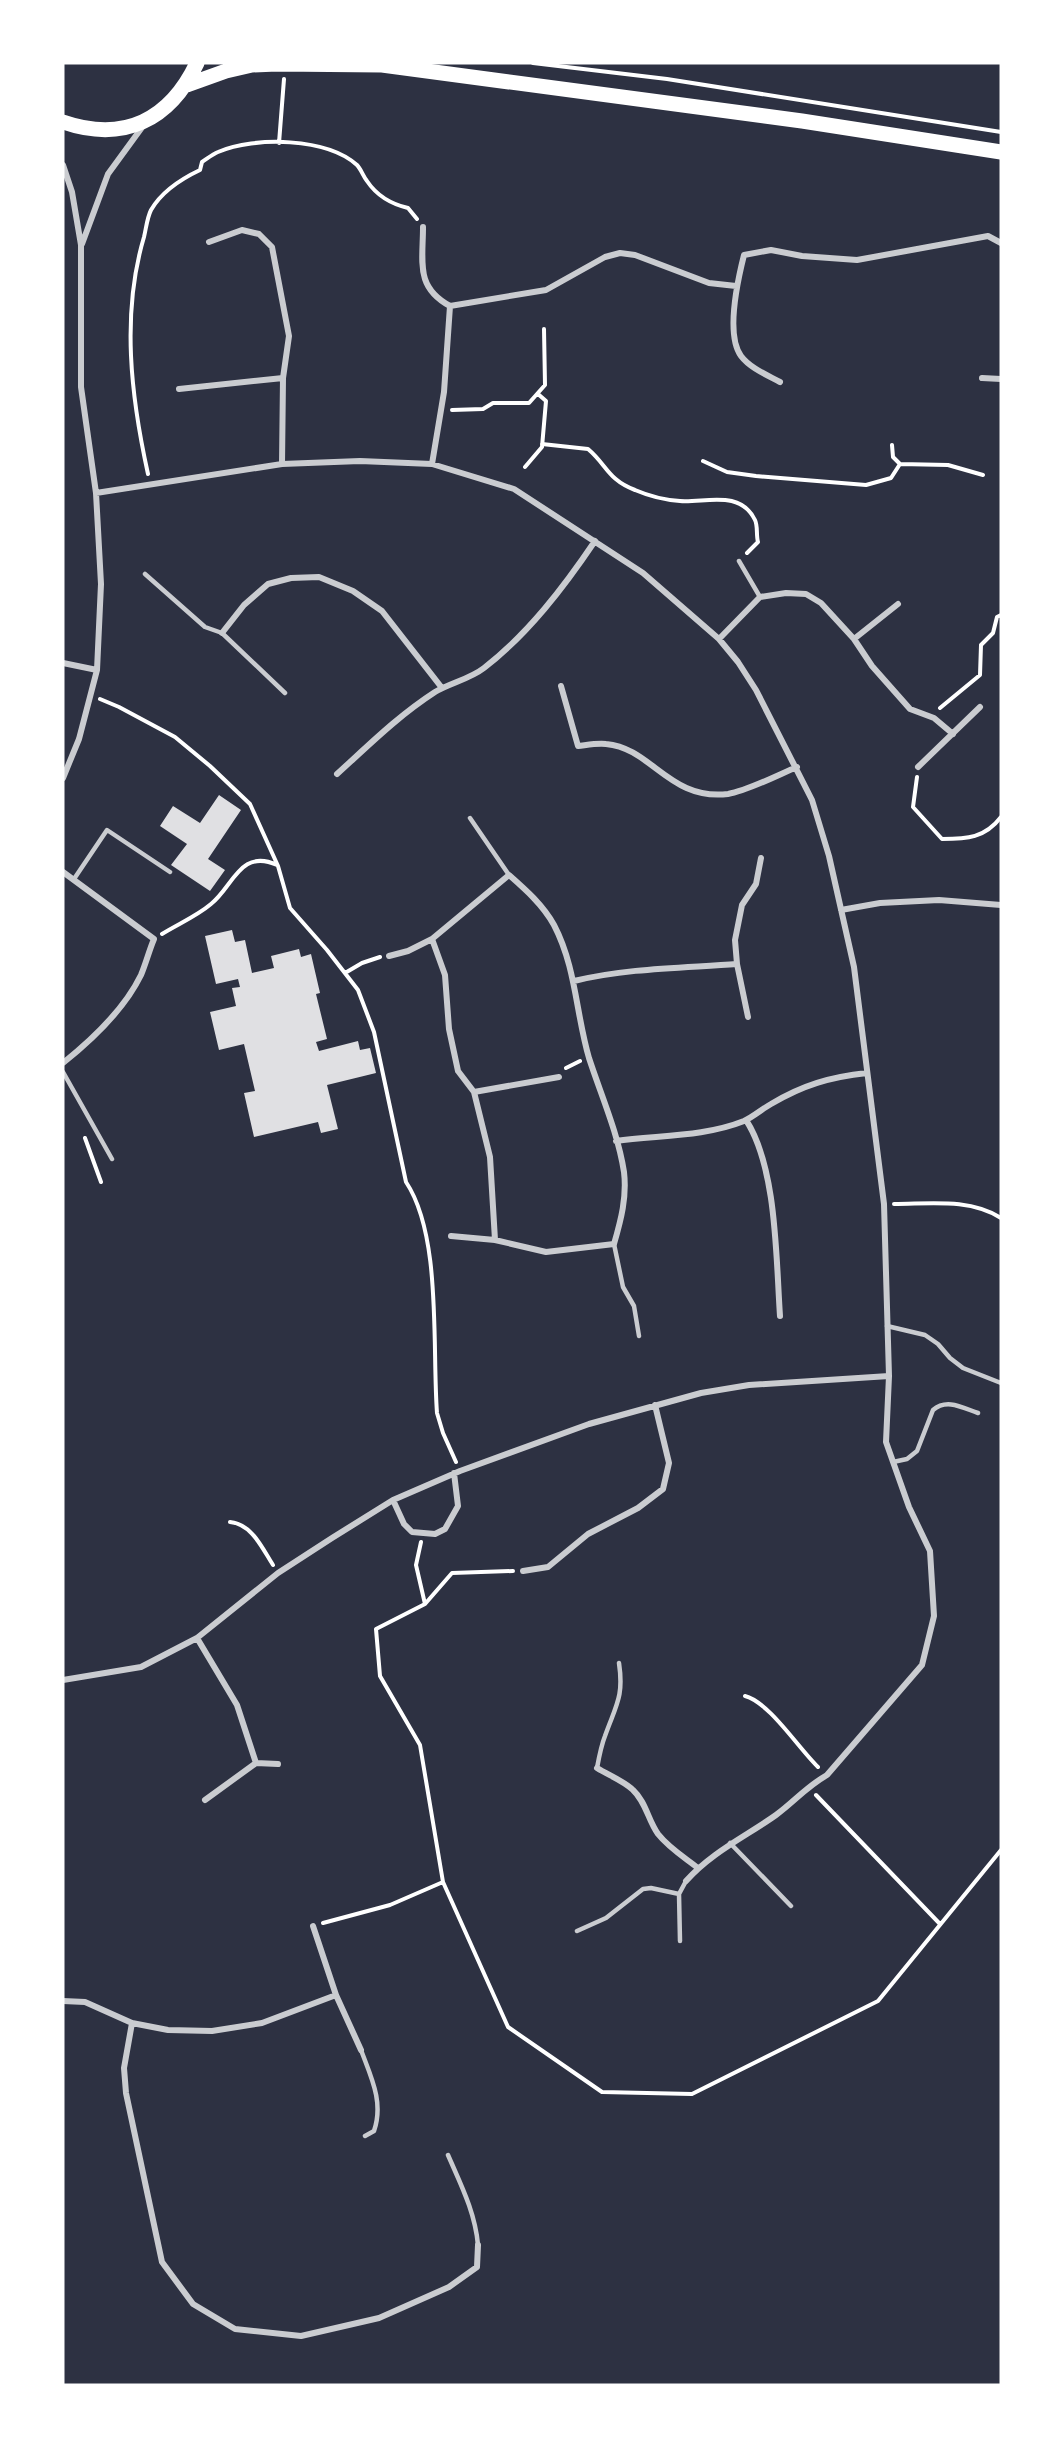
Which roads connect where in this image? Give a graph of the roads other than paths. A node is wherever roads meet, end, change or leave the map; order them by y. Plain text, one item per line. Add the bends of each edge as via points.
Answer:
1 (198, 63) edge
2 (379, 64) edge
3 (187, 85) junction
4 (146, 121) junction
5 (63, 122) edge
6 (1001, 152) edge
7 (63, 165) edge
8 (423, 227) dead end
9 (209, 242) dead end
10 (1001, 243) edge
11 (81, 244) junction
12 (736, 286) junction
13 (450, 306) junction
14 (283, 378) junction
15 (982, 378) dead end
16 (1001, 379) edge
17 (780, 382) dead end
18 (179, 389) dead end
19 (282, 464) junction
20 (432, 464) junction
21 (96, 493) junction
22 (595, 541) junction
23 (739, 561) road end
24 (145, 574) dead end
25 (760, 597) junction
26 (898, 604) dead end
27 (222, 633) junction
28 (719, 639) junction
29 (854, 639) junction
30 (63, 663) edge
31 (97, 670) junction
32 (561, 686) dead end
33 (442, 688) junction
34 (285, 693) dead end
35 (980, 707) dead end
36 (952, 734) junction
37 (797, 767) junction
38 (918, 767) road end
39 (337, 774) dead end
40 (63, 778) edge
41 (471, 818) dead end
42 (761, 858) dead end
43 (63, 872) edge
44 (170, 872) dead end
45 (509, 874) junction
46 (74, 879) junction
47 (1001, 905) edge
48 (841, 910) junction
49 (432, 939) junction
50 (389, 956) road end
51 (737, 964) junction
52 (574, 981) junction
53 (748, 1017) dead end
54 (63, 1063) edge
55 (63, 1072) edge
56 (867, 1073) junction
57 (559, 1077) road end
58 (474, 1092) junction
59 (746, 1120) junction
60 (616, 1141) junction
61 (112, 1159) dead end
62 (451, 1236) dead end
63 (495, 1240) junction
64 (614, 1244) junction
65 (780, 1316) dead end
66 (887, 1326) junction
67 (639, 1336) dead end
68 (889, 1376) junction
69 (1001, 1383) edge
70 (655, 1405) junction
71 (978, 1413) dead end
72 (893, 1462) junction
73 (457, 1472) junction
74 (393, 1500) junction
75 (523, 1571) road end
76 (197, 1638) junction
77 (619, 1663) dead end
78 (63, 1680) edge
79 (256, 1763) junction
80 (278, 1764) dead end
81 (597, 1768) joint
82 (205, 1800) dead end
83 (729, 1843) junction
84 (698, 1868) junction
85 (686, 1881) joint
86 (680, 1894) junction
87 (791, 1906) dead end
88 (313, 1926) road end
89 (577, 1931) dead end
90 (680, 1941) dead end
91 (336, 1995) junction
92 (63, 2001) edge
93 (132, 2023) junction
94 (361, 2050) joint
95 (365, 2136) dead end
96 (448, 2155) dead end
97 (478, 2245) joint

1 - 3 main road
2 - 3 main road via 252,65
2 - 6 main road
3 - 4 main road via 169,106
4 - 5 main road via 116,130 84,129
4 - 11 street via 108,174
7 - 11 street
8 - 13 street via 428,289
9 - 14 street via 242,230 259,234 272,247 289,336
10 - 12 street via 988,236 857,260 771,250 744,255
11 - 21 street via 81,387
12 - 13 street via 710,283 635,255 620,254 605,257 546,290
12 - 17 street via 734,330 741,356
13 - 20 street
14 - 18 street
14 - 19 street
15 - 16 street
19 - 20 street
19 - 21 street
20 - 22 street via 514,489
21 - 31 street via 101,584
22 - 28 street via 643,573
22 - 33 street via 558,592 513,642 483,670
23 - 25 lane
24 - 27 lane via 205,627
25 - 28 street
25 - 29 street via 786,592 806,594 820,603
26 - 29 street
27 - 33 street via 244,605 268,584 319,577 353,591 382,611
27 - 34 lane
28 - 37 street via 756,690
29 - 36 street via 910,709 931,717
30 - 31 street
31 - 40 street via 79,739
32 - 37 street via 578,746 606,744 628,751 679,787 705,794 729,794
33 - 39 street via 401,715
35 - 36 street
36 - 38 street
37 - 48 street via 812,800
41 - 45 lane
42 - 51 street via 756,884 742,905 735,939
43 - 46 street
44 - 46 lane via 107,830
45 - 49 street
45 - 52 street via 540,904 553,923
46 - 54 street via 154,939 140,976 115,1013
47 - 48 street via 939,900 880,903
48 - 56 street via 854,967
49 - 50 street
49 - 58 street via 445,975 449,1029 458,1071
51 - 52 street
51 - 53 street
52 - 60 street via 589,1058
55 - 61 lane
56 - 59 street via 805,1086
56 - 66 street via 884,1204
57 - 58 street
58 - 63 street via 490,1157
59 - 60 street via 716,1130
59 - 65 street via 768,1185
60 - 64 street via 624,1172 624,1206
62 - 63 street
63 - 64 street via 546,1252
64 - 67 lane via 623,1287 634,1306
66 - 68 street
66 - 69 lane via 925,1335 963,1368
68 - 70 street via 749,1385
68 - 72 street via 886,1442
70 - 73 street via 589,1424
70 - 75 street via 669,1463 663,1489 638,1508 588,1534 548,1567
71 - 72 lane via 950,1404 939,1405 933,1410 917,1451 907,1459
72 - 83 street via 930,1551 934,1616 922,1665 827,1775 807,1786 795,1801 765,1823
73 - 74 street
73 - 74 street via 458,1506 445,1529 435,1534 412,1532
74 - 76 street via 278,1573
76 - 78 street via 141,1667
76 - 79 street via 237,1705
77 - 81 lane via 621,1690
79 - 80 street
79 - 82 street
81 - 84 street via 632,1788 658,1834
83 - 84 street
83 - 87 lane
84 - 85 street
85 - 86 lane
86 - 89 lane via 643,1889 606,1918
86 - 90 lane
88 - 91 street
91 - 93 street via 262,2023 212,2031 168,2030
91 - 94 street
92 - 93 street via 85,2002
93 - 97 street via 124,2068 130,2115 162,2262 193,2304 235,2330 300,2336 379,2318 449,2287 477,2267
94 - 95 lane via 377,2094 378,2118 374,2131
96 - 97 lane via 471,2208

